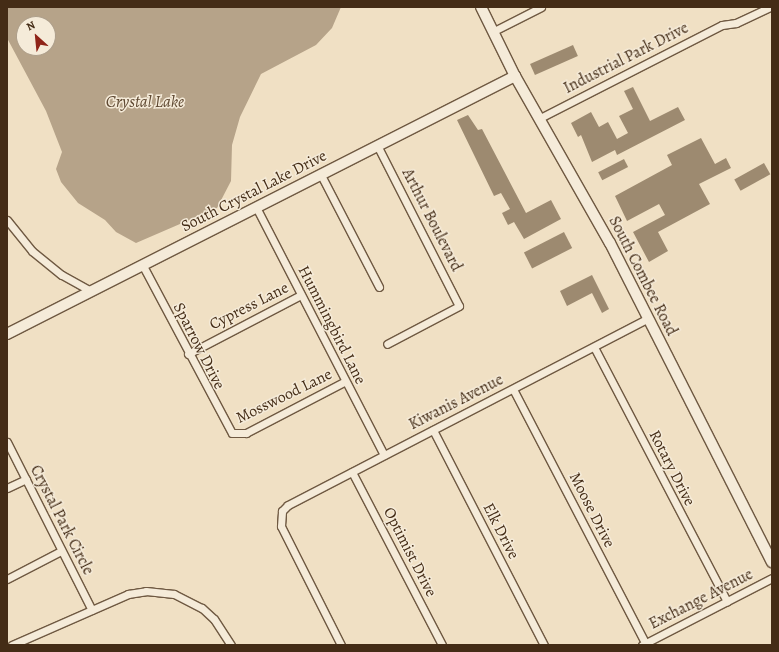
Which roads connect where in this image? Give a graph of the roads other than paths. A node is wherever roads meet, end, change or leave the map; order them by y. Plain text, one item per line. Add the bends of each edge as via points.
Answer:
1 (480, 7) edge
2 (541, 7) edge
3 (770, 7) edge
4 (492, 32) junction
5 (515, 76) junction
6 (540, 118) junction
7 (378, 147) junction
8 (321, 175) junction
9 (256, 207) junction
10 (7, 220) edge
11 (142, 264) junction
12 (379, 287) dead end
13 (91, 291) junction
14 (301, 295) junction
15 (647, 319) junction
16 (7, 334) edge
17 (387, 344) dead end
18 (594, 347) junction
19 (188, 354) junction
20 (344, 382) junction
21 (513, 390) junction
22 (433, 430) junction
23 (237, 435) joint
24 (7, 442) edge
25 (384, 455) junction
26 (352, 472) junction
27 (26, 479) junction
28 (7, 488) edge
29 (61, 551) junction
30 (772, 562) edge
31 (772, 578) edge
32 (7, 579) edge
33 (727, 601) junction
34 (92, 610) junction
35 (644, 644) edge
36 (12, 645) edge
37 (231, 645) edge
38 (341, 645) edge
39 (442, 645) edge
40 (544, 645) edge

1 - 4 main road, South Combee Road
2 - 4 street
3 - 6 street, Industrial Park Drive via 736,23 722,25
4 - 5 main road, South Combee Road
5 - 6 main road, South Combee Road
5 - 7 main road, South Crystal Lake Drive
6 - 15 main road, South Combee Road
7 - 8 main road, South Crystal Lake Drive
7 - 17 street, Arthur Boulevard via 459,306
8 - 9 main road, South Crystal Lake Drive
8 - 12 street
9 - 11 main road, South Crystal Lake Drive
9 - 14 street, Hummingbird Lane
10 - 13 street via 37,256 62,275
11 - 13 main road, South Crystal Lake Drive
11 - 19 street, Sparrow Drive
13 - 16 main road, South Crystal Lake Drive
14 - 19 street, Cypress Lane
14 - 20 street, Hummingbird Lane
15 - 18 street, Kiwanis Avenue
15 - 30 main road, South Combee Road
18 - 21 street, Kiwanis Avenue
18 - 33 street, Rotary Drive
19 - 23 street, Sparrow Drive via 226,427
20 - 23 street, Mosswood Lane
20 - 25 street, Hummingbird Lane
21 - 22 street, Kiwanis Avenue
21 - 35 street, Moose Drive
22 - 25 street, Kiwanis Avenue
22 - 40 street, Elk Drive
24 - 27 street, Crystal Park Circle
25 - 26 street, Kiwanis Avenue
26 - 38 street, Kiwanis Avenue via 288,505 282,514 281,526
26 - 39 street, Optimist Drive
27 - 28 street
27 - 29 street, Crystal Park Circle
29 - 32 street
29 - 34 street, Crystal Park Circle
31 - 33 street, Exchange Avenue
33 - 35 street, Exchange Avenue
34 - 36 street
34 - 37 street via 128,594 146,591 174,594 202,608 214,619

